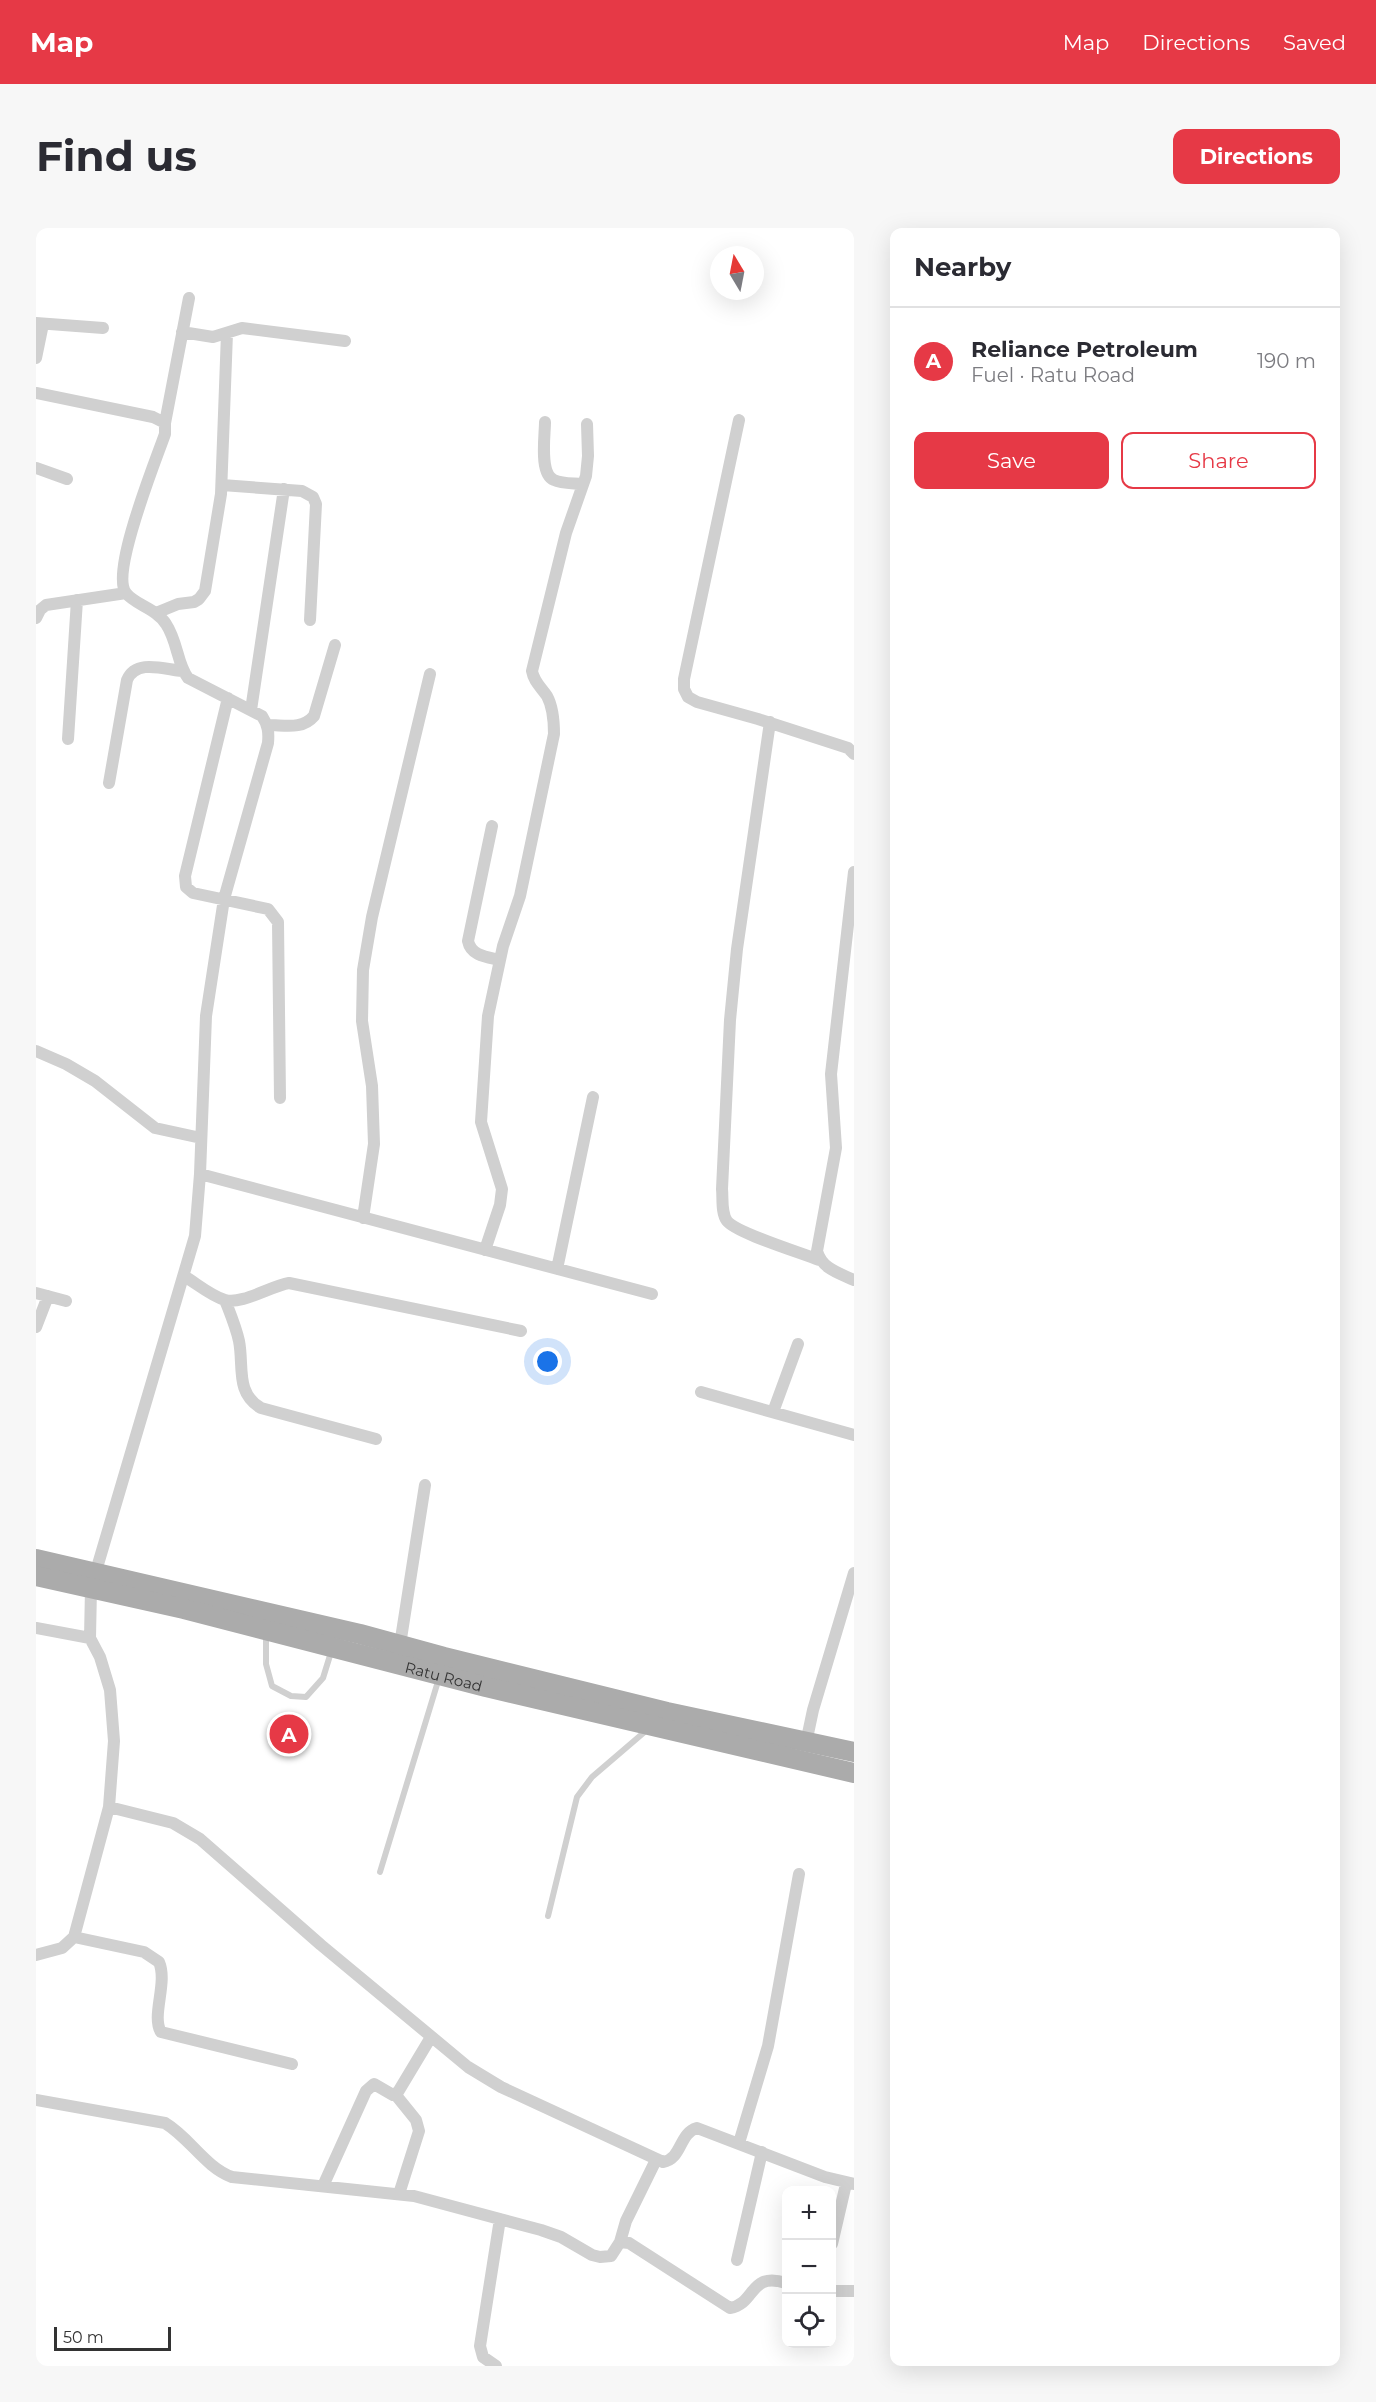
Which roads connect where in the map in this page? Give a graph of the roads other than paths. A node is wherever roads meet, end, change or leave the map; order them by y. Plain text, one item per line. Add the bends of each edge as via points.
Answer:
1 (189, 298) dead end
2 (40, 324) edge
3 (103, 328) dead end
4 (182, 332) junction
5 (227, 333) junction
6 (345, 341) dead end
7 (36, 357) edge
8 (36, 393) edge
9 (739, 420) dead end
10 (545, 422) dead end
11 (165, 423) junction
12 (587, 424) dead end
13 (36, 468) edge
14 (67, 479) dead end
15 (582, 484) junction
16 (222, 485) junction
17 (284, 489) junction
18 (126, 593) junction
19 (77, 600) junction
20 (156, 613) junction
21 (36, 618) edge
22 (310, 620) dead end
23 (335, 645) dead end
24 (182, 671) junction
25 (430, 674) dead end
26 (228, 698) junction
27 (251, 710) junction
28 (770, 722) junction
29 (268, 724) junction
30 (68, 739) dead end
31 (854, 754) edge
32 (109, 783) dead end
33 (492, 826) dead end
34 (854, 872) edge
35 (225, 899) junction
36 (500, 960) junction
37 (36, 1051) edge
38 (593, 1097) dead end
39 (280, 1098) dead end
40 (201, 1138) junction
41 (200, 1173) junction
42 (363, 1218) junction
43 (485, 1250) junction
44 (819, 1260) junction
45 (557, 1269) junction
46 (184, 1276) junction
47 (854, 1280) edge
48 (42, 1294) edge
49 (652, 1294) dead end
50 (225, 1300) junction
51 (66, 1301) dead end
52 (36, 1328) edge
53 (521, 1331) dead end
54 (798, 1344) dead end
55 (701, 1392) dead end
56 (773, 1412) junction
57 (854, 1435) edge
58 (376, 1438) dead end
59 (425, 1485) dead end
60 (36, 1559) edge
61 (854, 1573) edge
62 (36, 1576) edge
63 (93, 1580) junction
64 (267, 1621) junction
65 (36, 1628) edge
66 (90, 1638) junction
67 (337, 1638) junction
68 (400, 1645) junction
69 (440, 1675) junction
70 (651, 1726) junction
71 (806, 1743) junction
72 (854, 1752) edge
73 (854, 1773) edge
74 (109, 1807) junction
75 (380, 1872) dead end
76 (799, 1874) dead end
77 (548, 1916) dead end
78 (74, 1937) junction
79 (36, 1955) edge
80 (431, 2037) junction
81 (292, 2064) dead end
82 (395, 2094) junction
83 (36, 2100) edge
84 (739, 2143) junction
85 (762, 2152) junction
86 (656, 2160) junction
87 (850, 2184) edge
88 (323, 2186) junction
89 (399, 2194) junction
90 (500, 2219) junction
91 (833, 2240) edge
92 (620, 2242) junction
93 (737, 2260) dead end
94 (782, 2282) edge
95 (836, 2291) edge
96 (854, 2291) edge
97 (496, 2366) edge

1 - 4 street
2 - 3 street
2 - 7 street
4 - 5 street via 213,337
4 - 11 street
5 - 6 street via 243,328
5 - 16 street
8 - 11 street via 153,417
9 - 28 street via 684,689 688,697 698,702
10 - 15 street via 544,465 549,477
11 - 18 street via 165,434 128,542 123,582
12 - 15 street via 588,456
13 - 14 street
15 - 36 street via 533,662 533,678 547,696 554,734 520,896
16 - 17 street
16 - 20 street via 205,591 194,602
17 - 22 street via 308,493 316,504
17 - 27 street
18 - 19 street
18 - 20 street
19 - 21 street via 46,605
19 - 30 street
20 - 24 street via 177,645
23 - 29 street via 315,716 301,726
24 - 26 street via 196,684
24 - 32 street via 145,666 130,672
25 - 42 street via 363,970 362,1021 372,1086 374,1144
26 - 27 street
26 - 35 street via 185,876 188,890
27 - 29 street
28 - 31 street via 848,748
28 - 44 street via 730,1020 723,1210 739,1230
29 - 35 street via 268,743
33 - 36 street via 468,941 476,953
34 - 44 street via 831,1074 836,1148 817,1241
35 - 39 street via 268,909 278,922
35 - 40 street via 206,1016
36 - 43 street via 488,1016 481,1122 502,1189
37 - 40 street via 95,1081 155,1128
38 - 45 street
40 - 41 street
41 - 42 street
41 - 46 street via 195,1236
42 - 43 street
43 - 45 street
44 - 47 street
45 - 49 street
46 - 50 street
46 - 63 street
48 - 51 street
48 - 52 street
50 - 53 street via 243,1300 289,1283
50 - 58 street via 239,1340 245,1393 250,1402
54 - 56 street
55 - 56 street
56 - 57 street
59 - 68 street
60 - 63 main road, Ratu Road
61 - 71 street
62 - 63 main road, Ratu Road
63 - 64 main road, Ratu Road
63 - 66 street
64 - 67 main road, Ratu Road
64 - 67 lane via 266,1664 272,1686 291,1696 306,1697 323,1678
65 - 66 street
66 - 74 street via 110,1690 114,1741
67 - 68 main road, Ratu Road
67 - 69 main road, Ratu Road
68 - 71 main road, Ratu Road
69 - 70 main road, Ratu Road
69 - 75 lane
70 - 73 main road, Ratu Road
70 - 77 lane via 592,1777 578,1797
71 - 72 main road, Ratu Road
74 - 78 street
74 - 80 street via 173,1823 200,1839
76 - 84 street via 773,2026
78 - 79 street via 62,1948
78 - 81 street via 144,1952 159,1962 161,2032
80 - 82 street
80 - 86 street via 468,2067 501,2086
82 - 88 street via 377,2085 366,2091
82 - 89 street via 416,2120 419,2131
83 - 88 street via 165,2123 216,2169 232,2177
84 - 85 street
84 - 86 street via 697,2128 687,2133 675,2157 667,2162
85 - 87 street
85 - 93 street
86 - 92 street
87 - 91 street
88 - 89 street
89 - 90 street
90 - 92 street via 551,2233 600,2257 611,2256
90 - 97 street via 480,2346 483,2357
92 - 94 street via 642,2250 725,2306 742,2303 757,2285
95 - 96 street

